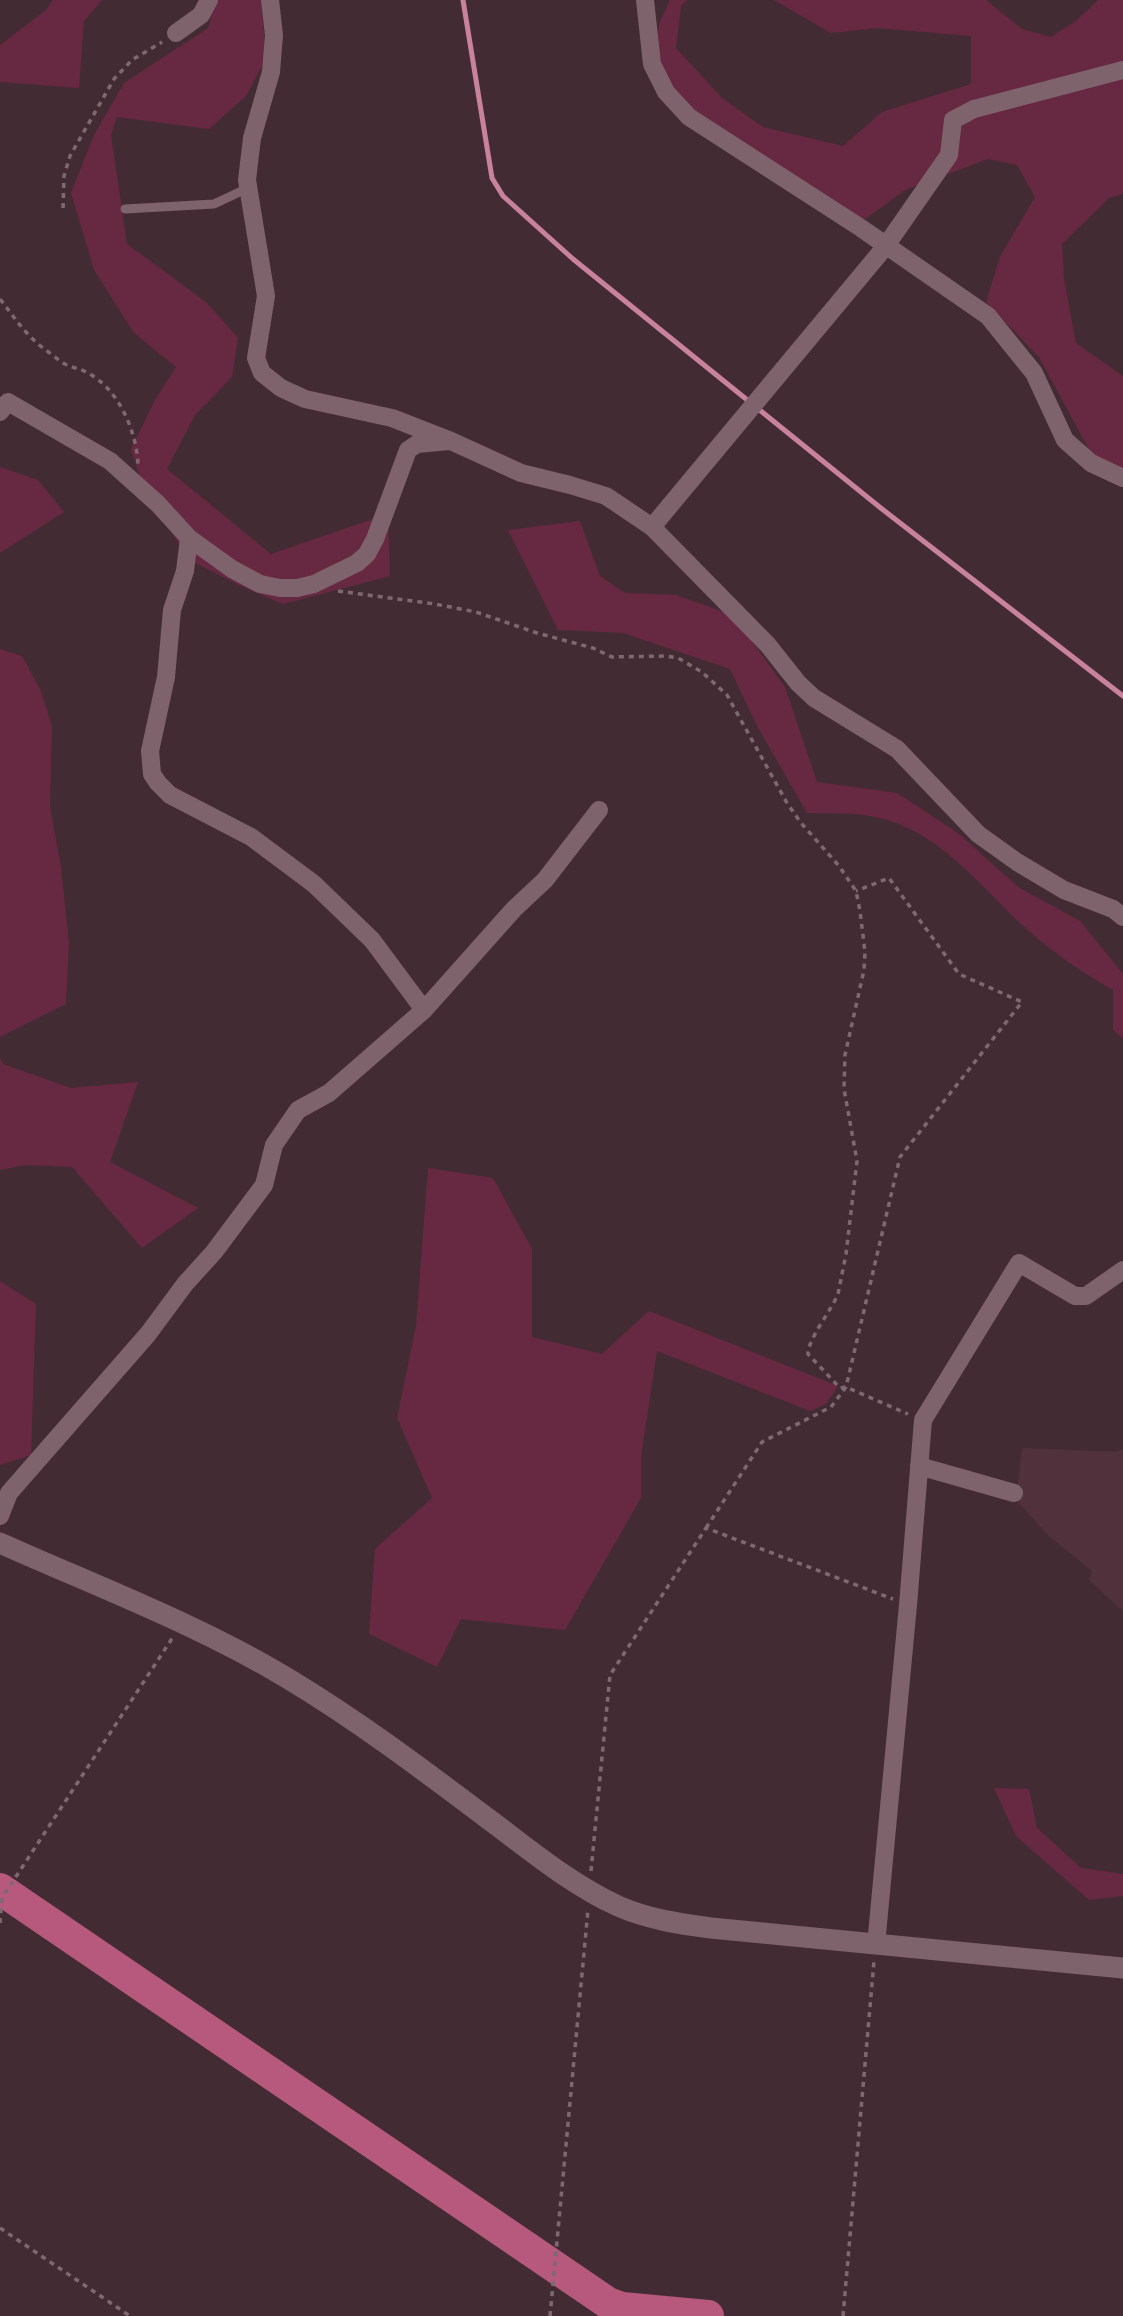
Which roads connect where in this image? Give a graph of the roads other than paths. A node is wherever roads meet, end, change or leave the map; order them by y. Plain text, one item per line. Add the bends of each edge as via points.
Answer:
1 (209, 0) edge
2 (270, 0) edge
3 (645, 0) edge
4 (176, 33) road end
5 (1123, 70) edge
6 (248, 188) junction
7 (125, 209) dead end
8 (885, 247) junction
9 (0, 412) edge
10 (451, 441) junction
11 (1123, 478) edge
12 (652, 527) junction
13 (189, 538) junction
14 (599, 810) dead end
15 (1123, 917) edge
16 (424, 1010) junction
17 (1123, 1270) edge
18 (919, 1466) junction
19 (1014, 1493) dead end
20 (0, 1517) edge
21 (0, 1543) edge
22 (876, 1945) junction
23 (1123, 1968) edge

1 - 4 street via 201,15
2 - 6 street via 274,35 271,72 252,138
3 - 8 street via 652,64 666,92 689,117
5 - 8 street via 974,109 953,120 949,155
6 - 7 lane via 214,204
6 - 10 street via 266,296 256,358 262,373 305,399 392,418
8 - 11 street via 988,316 1034,373 1065,440 1091,463
8 - 12 street
9 - 13 street via 8,402 110,461
10 - 12 street via 521,473 606,496
10 - 13 street via 417,444 408,450 367,554 314,584 297,588 260,584
12 - 15 street via 768,645 798,683 814,698 897,749 978,834 1064,890
13 - 16 street via 186,571 172,610 166,677 150,751 152,774 170,795 251,837 314,884 372,940
14 - 16 street via 544,880
16 - 20 street via 329,1093 298,1110 274,1145 264,1185 148,1334 9,1493
17 - 18 street via 1086,1296 1075,1296 1019,1263 923,1420
18 - 19 street
18 - 22 street
21 - 22 street via 228,1645 287,1678 362,1725 589,1892 621,1907 680,1924
22 - 23 street

